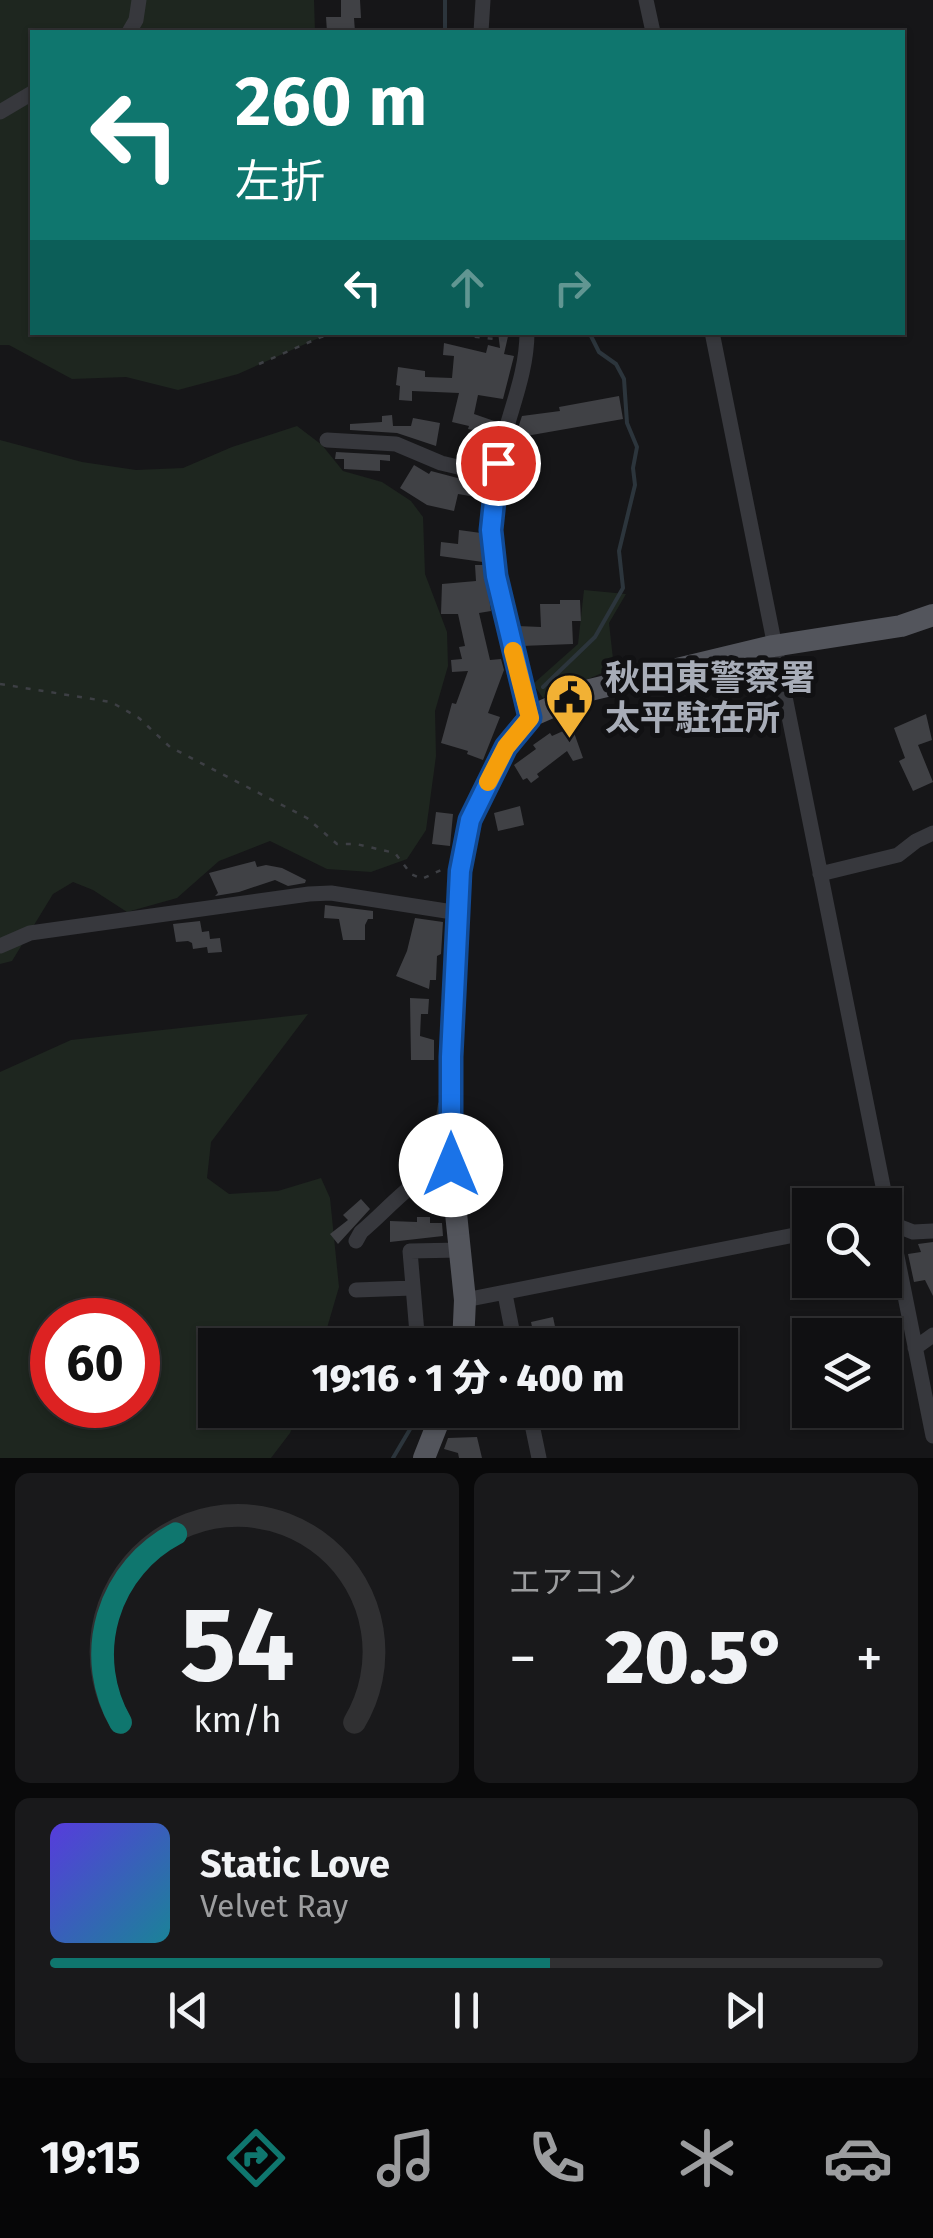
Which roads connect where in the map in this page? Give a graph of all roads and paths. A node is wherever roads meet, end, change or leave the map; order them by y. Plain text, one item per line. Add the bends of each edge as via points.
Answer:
1 (139, 0) edge
2 (483, 0) edge
3 (646, 0) edge
4 (130, 30) edge
5 (481, 30) edge
6 (653, 30) edge
7 (30, 95) edge
8 (0, 112) edge
9 (330, 335) edge
10 (482, 335) edge
11 (713, 335) edge
12 (527, 338) edge
13 (259, 364) dead end
14 (327, 440) dead end
15 (496, 476) junction
16 (933, 615) edge
17 (773, 646) junction
18 (0, 684) edge
19 (530, 718) junction
20 (933, 833) edge
21 (462, 860) junction
22 (820, 874) junction
23 (459, 913) junction
24 (0, 946) edge
25 (451, 1166) junction
26 (881, 1188) edge
27 (902, 1227) edge
28 (933, 1231) edge
29 (792, 1236) edge
30 (356, 1241) dead end
31 (460, 1250) junction
32 (414, 1288) junction
33 (902, 1289) edge
34 (356, 1290) dead end
35 (505, 1294) junction
36 (465, 1300) junction
37 (417, 1328) edge
38 (464, 1328) edge
39 (512, 1328) edge
40 (933, 1335) edge
41 (915, 1348) junction
42 (433, 1428) edge
43 (533, 1428) edge
44 (933, 1436) edge
45 (424, 1458) edge
46 (539, 1458) edge

1 - 4 street
2 - 5 street
3 - 6 street
7 - 8 street
9 - 13 path
10 - 12 path
11 - 17 street
12 - 15 street
14 - 15 street via 396,444
15 - 19 street via 496,576
16 - 17 main road
17 - 19 main road via 590,690
17 - 22 street
18 - 21 path via 110,702 170,747 306,818 337,844 395,853 422,879
19 - 21 main road via 506,747 470,820
20 - 22 street via 898,854
21 - 23 main road
22 - 26 street
23 - 24 street via 308,894 30,933
23 - 25 main road
25 - 30 street via 422,1177
25 - 31 main road
27 - 28 street
29 - 35 street
31 - 32 street via 410,1251
31 - 36 main road
32 - 34 street
32 - 37 street
33 - 41 street
35 - 36 street
35 - 39 street
36 - 38 main road
40 - 41 street
41 - 44 street
42 - 45 main road
43 - 46 street

